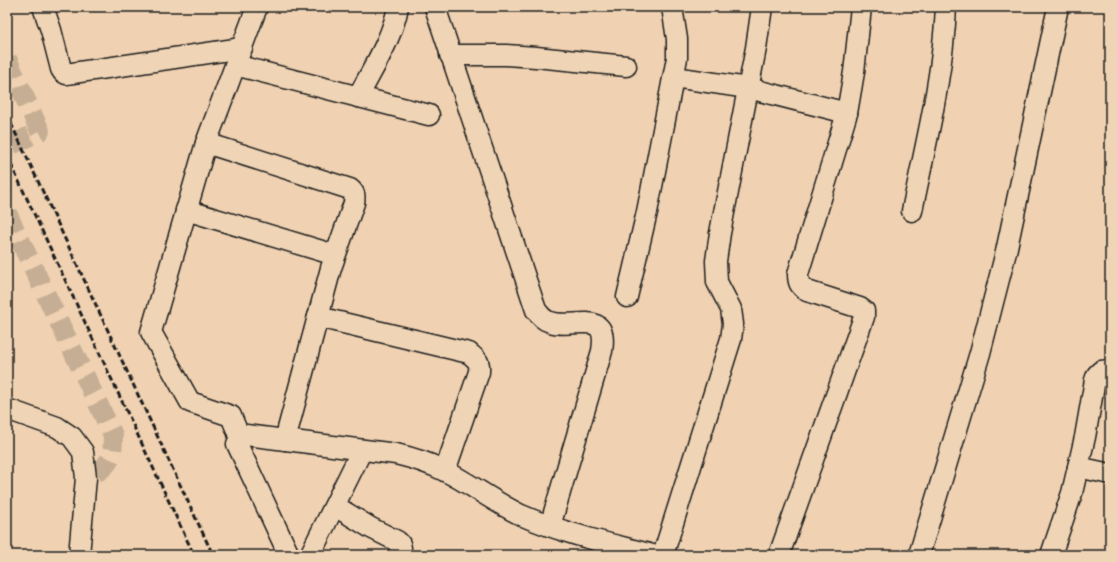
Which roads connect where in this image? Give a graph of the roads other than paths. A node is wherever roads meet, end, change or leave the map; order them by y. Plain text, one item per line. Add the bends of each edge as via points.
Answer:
1 (43, 7) edge
2 (257, 7) edge
3 (398, 7) edge
4 (435, 7) edge
5 (672, 7) edge
6 (762, 7) edge
7 (861, 7) edge
8 (946, 7) edge
9 (1058, 7) edge
10 (450, 55) junction
11 (238, 56) junction
12 (626, 66) dead end
13 (674, 77) junction
14 (748, 88) junction
15 (358, 97) junction
16 (847, 114) junction
17 (429, 115) dead end
18 (206, 143) junction
19 (186, 210) junction
20 (912, 211) dead end
21 (335, 255) junction
22 (627, 297) dead end
23 (318, 317) junction
24 (1110, 370) edge
25 (7, 409) edge
26 (240, 438) junction
27 (285, 440) junction
28 (362, 450) junction
29 (1078, 467) junction
30 (445, 471) junction
31 (1110, 474) edge
32 (335, 506) junction
33 (550, 526) junction
34 (79, 555) edge
35 (289, 555) edge
36 (310, 555) edge
37 (399, 555) edge
38 (652, 555) edge
39 (663, 555) edge
40 (779, 555) edge
41 (919, 555) edge
42 (1051, 555) edge

1 - 11 street via 61,69 66,74
2 - 11 street
3 - 15 street via 394,25
4 - 10 street
5 - 13 street via 677,39
6 - 14 street
7 - 16 street
8 - 20 street via 938,89
9 - 41 street via 1004,259 980,353
10 - 12 street via 529,56
10 - 33 street via 536,310 549,322 590,322 598,325 603,332 600,359
11 - 15 street
11 - 18 street
13 - 14 street
13 - 22 street
14 - 16 street
14 - 39 street via 716,261 717,282 731,309 731,339
15 - 17 street
16 - 40 street via 798,281 807,291 860,308 864,311 864,317
18 - 19 street
18 - 21 street via 354,192 354,202
19 - 21 street
19 - 26 street via 151,332 190,402 231,416
21 - 23 street
23 - 27 street
23 - 30 street via 469,353 478,360 479,372
24 - 29 street via 1101,371 1095,380
25 - 34 street via 56,426 72,437 83,452 86,478
26 - 27 street via 246,436
26 - 35 street via 237,444
27 - 28 street
28 - 30 street via 417,459
28 - 32 street
29 - 31 street
29 - 42 street
30 - 33 street via 494,501
32 - 36 street
32 - 37 street via 397,541 401,548
33 - 38 street

